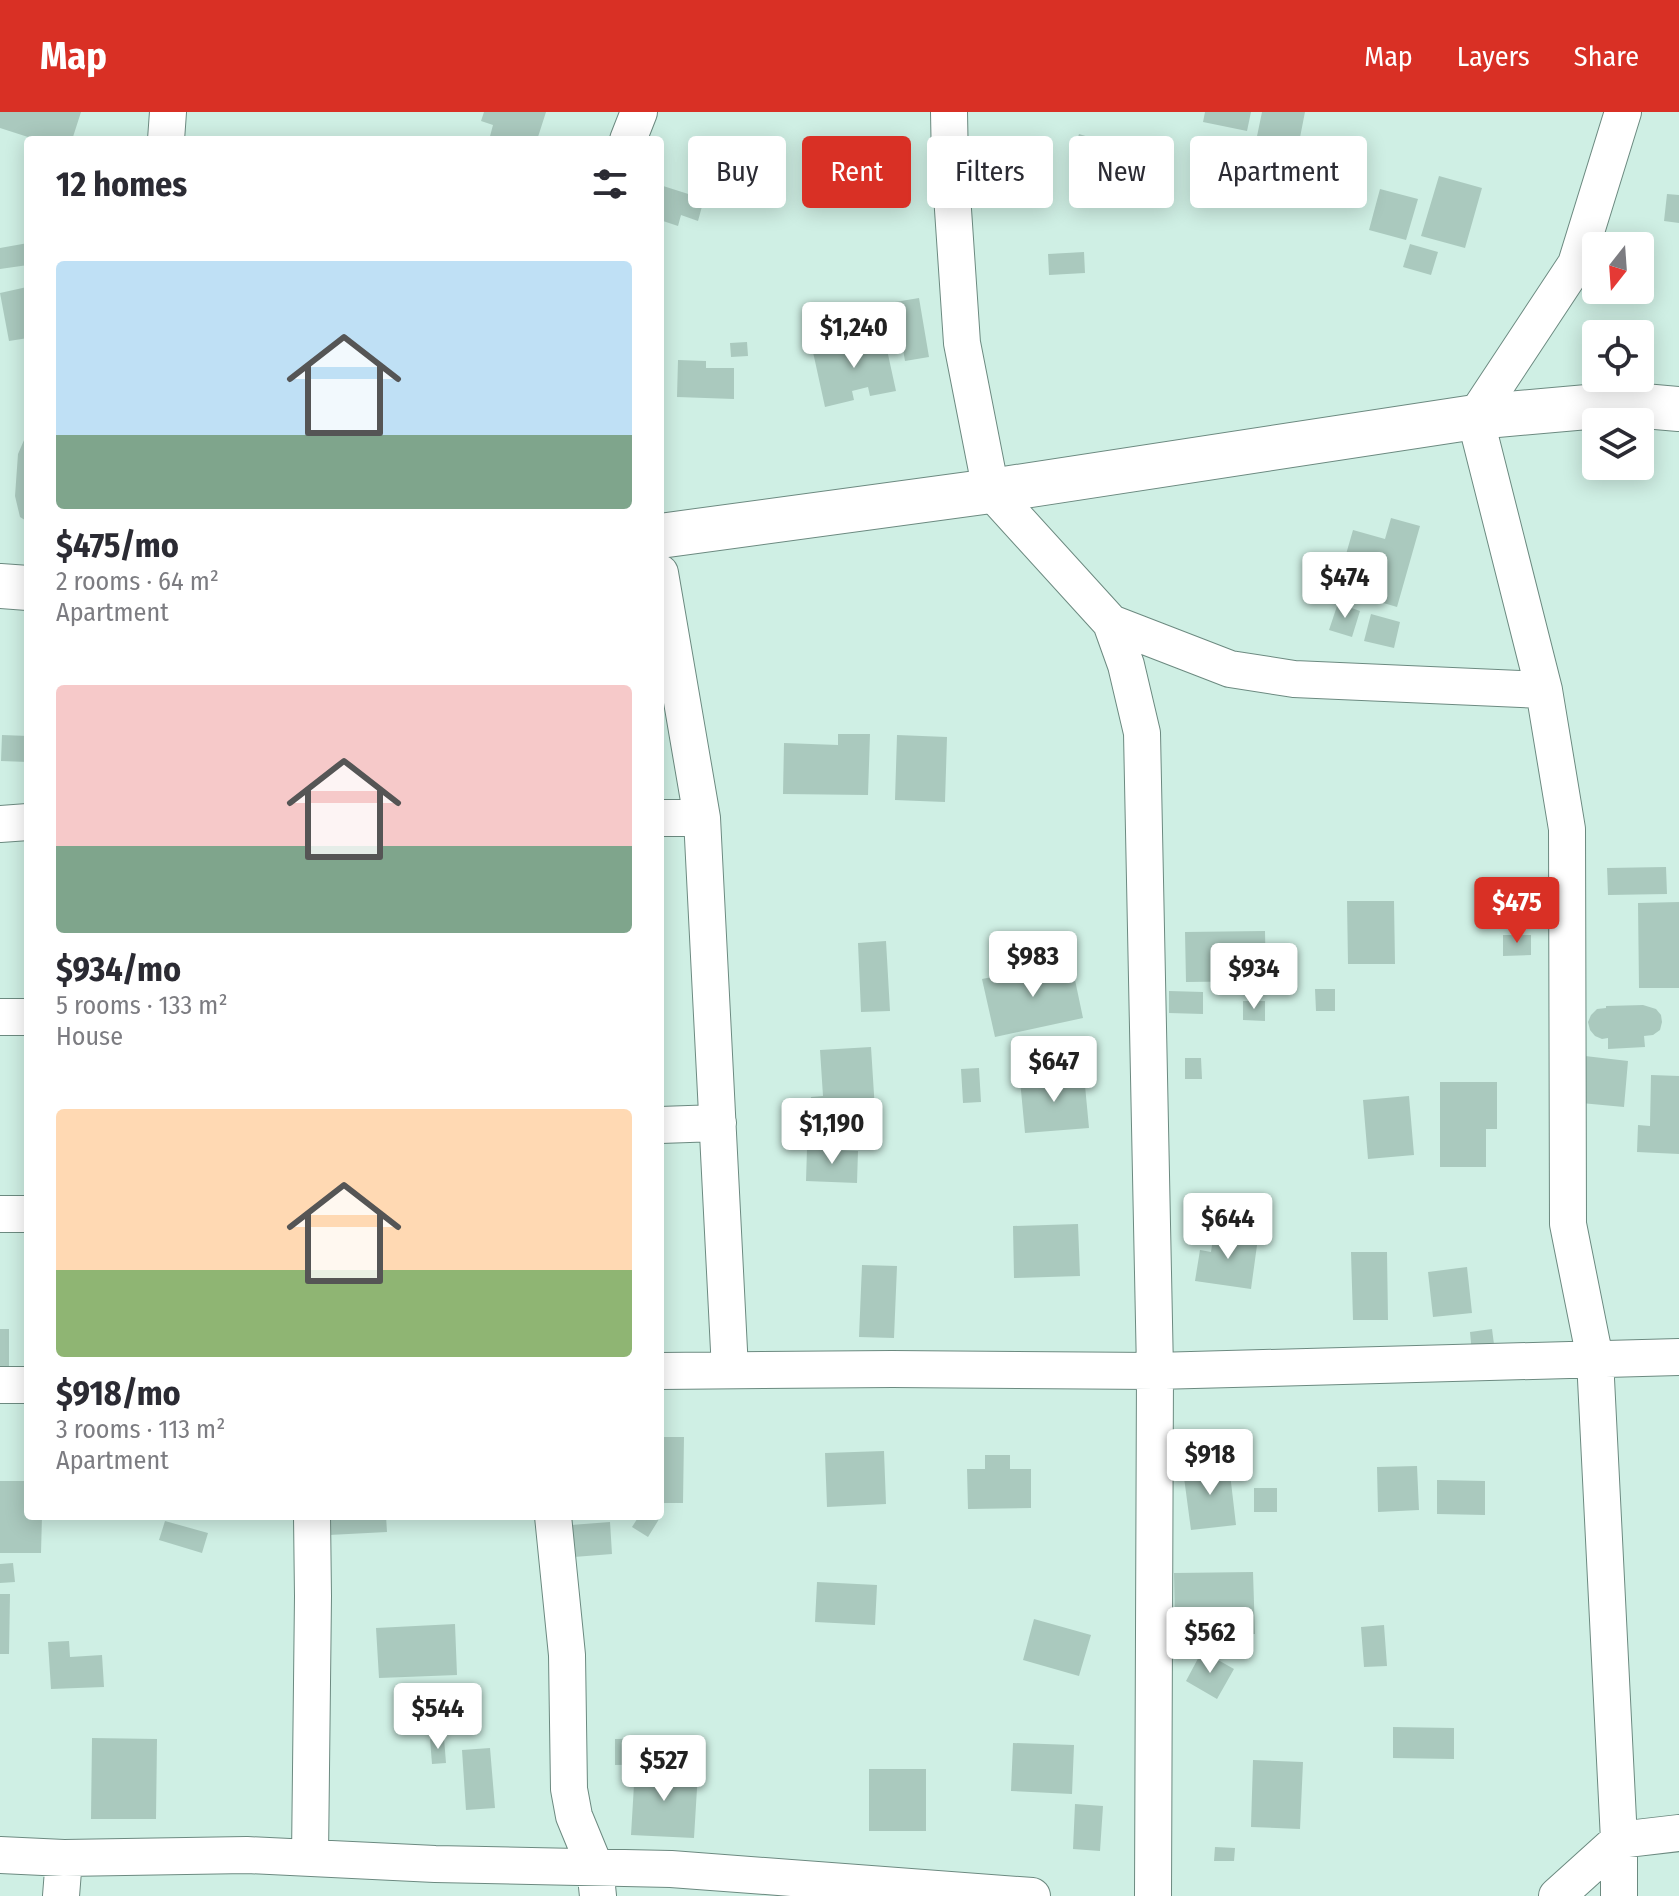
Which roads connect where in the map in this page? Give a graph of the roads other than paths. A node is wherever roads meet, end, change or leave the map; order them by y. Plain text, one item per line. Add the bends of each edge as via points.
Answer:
1 (168, 112) edge
2 (639, 112) edge
3 (949, 112) edge
4 (1623, 112) edge
5 (166, 136) edge
6 (630, 136) edge
7 (1679, 409) edge
8 (1475, 417) junction
9 (991, 491) junction
10 (664, 535) edge
11 (0, 586) edge
12 (24, 588) edge
13 (664, 596) edge
14 (1111, 623) junction
15 (1544, 690) junction
16 (664, 818) edge
17 (702, 818) junction
18 (24, 822) edge
19 (0, 824) edge
20 (0, 1017) edge
21 (24, 1017) edge
22 (718, 1123) junction
23 (664, 1125) edge
24 (0, 1214) edge
25 (24, 1214) edge
26 (1679, 1357) edge
27 (1595, 1359) junction
28 (730, 1370) junction
29 (664, 1371) edge
30 (1155, 1371) junction
31 (0, 1385) edge
32 (24, 1385) edge
33 (312, 1520) edge
34 (553, 1520) edge
35 (1679, 1833) edge
36 (1619, 1840) junction
37 (0, 1855) edge
38 (310, 1857) junction
39 (64, 1858) junction
40 (596, 1882) edge
41 (61, 1896) edge
42 (1032, 1896) edge
43 (1153, 1896) edge
44 (1557, 1896) edge
45 (1619, 1896) edge

1 - 5 street
2 - 6 street
3 - 9 street via 962,343
4 - 8 street via 1576,264
7 - 8 street via 1621,404
8 - 9 street
8 - 15 street
9 - 10 street
9 - 14 street
11 - 12 street
13 - 17 street
14 - 15 street via 1230,669 1260,674
14 - 30 street via 1143,746
15 - 27 street via 1567,829 1568,1224
16 - 17 street
17 - 22 street
18 - 19 street
20 - 21 street
22 - 23 street
22 - 28 street
24 - 25 street
26 - 27 street
27 - 30 street
27 - 36 street
28 - 29 street
28 - 30 street
30 - 43 street
31 - 32 street
33 - 38 street
34 - 40 street via 567,1655 569,1789
35 - 36 street
36 - 44 street
36 - 45 street
37 - 39 street
38 - 39 street
38 - 40 street
39 - 41 street
40 - 42 street via 671,1869

